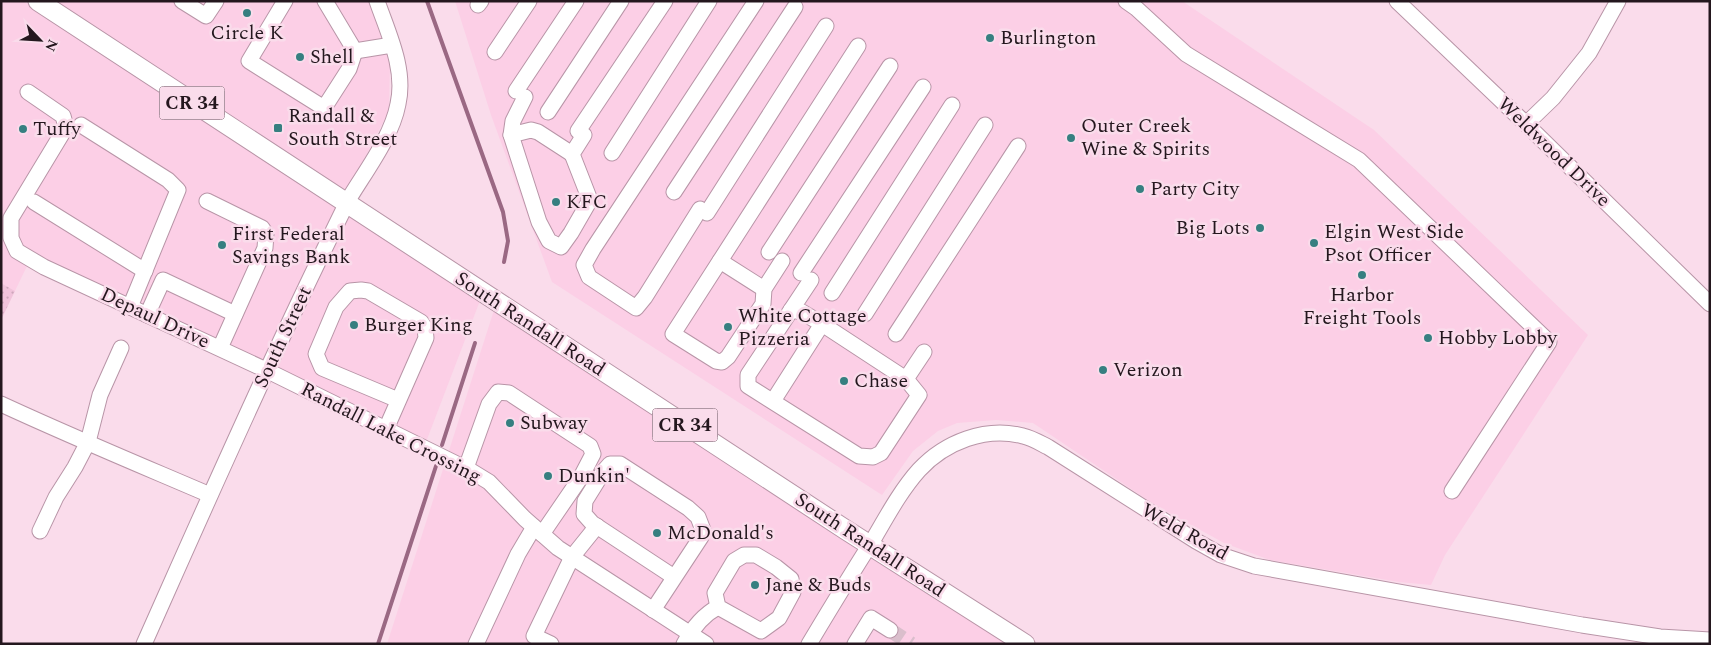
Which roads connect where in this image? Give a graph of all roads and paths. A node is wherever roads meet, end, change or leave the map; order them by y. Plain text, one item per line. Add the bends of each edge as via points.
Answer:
1 (38, 1) edge
2 (182, 1) edge
3 (216, 1) edge
4 (285, 1) edge
5 (325, 1) edge
6 (377, 1) edge
7 (529, 1) edge
8 (576, 1) edge
9 (622, 1) edge
10 (665, 1) edge
11 (709, 1) edge
12 (756, 1) edge
13 (1126, 1) edge
14 (1398, 1) edge
15 (1618, 1) edge
16 (795, 7) dead end
17 (826, 26) dead end
18 (392, 45) junction
19 (858, 46) dead end
20 (355, 51) junction
21 (495, 52) dead end
22 (890, 66) dead end
23 (923, 87) dead end
24 (28, 92) dead end
25 (952, 105) dead end
26 (548, 112) dead end
27 (1526, 124) junction
28 (81, 125) dead end
29 (985, 126) dead end
30 (512, 134) junction
31 (1018, 146) dead end
32 (612, 152) dead end
33 (572, 154) junction
34 (674, 192) dead end
35 (207, 201) dead end
36 (34, 202) dead end
37 (346, 204) junction
38 (768, 252) dead end
39 (720, 261) junction
40 (782, 261) dead end
41 (145, 271) junction
42 (764, 289) junction
43 (832, 293) dead end
44 (1710, 304) edge
45 (130, 307) junction
46 (791, 310) junction
47 (147, 314) junction
48 (235, 314) junction
49 (865, 314) dead end
50 (822, 324) junction
51 (896, 334) dead end
52 (121, 348) dead end
53 (220, 348) junction
54 (924, 352) dead end
55 (266, 370) junction
56 (906, 379) junction
57 (398, 400) junction
58 (773, 401) junction
59 (1, 404) edge
60 (386, 429) junction
61 (88, 442) junction
62 (466, 468) junction
63 (1452, 491) dead end
64 (210, 495) junction
65 (597, 526) junction
66 (538, 530) junction
67 (40, 531) dead end
68 (869, 545) junction
69 (572, 557) junction
70 (674, 577) junction
71 (718, 607) junction
72 (653, 610) junction
73 (890, 630) tunnel mouth
74 (687, 639) edge
75 (1710, 640) edge
76 (144, 644) edge
77 (476, 644) edge
78 (550, 644) edge
79 (706, 644) edge
80 (809, 644) edge
81 (855, 644) edge
82 (1025, 644) edge

1 - 37 main road, South Randall Road / CR 34
2 - 3 street via 206,16
4 - 20 street via 249,61 324,108 349,69
5 - 20 street
6 - 18 street, South Street
7 - 21 street
8 - 30 street via 520,94
9 - 26 street
10 - 33 street via 581,133
11 - 32 street
12 - 17 street via 584,265 589,277 636,308
13 - 63 street via 1186,54 1359,160 1550,342
14 - 27 street, Weldwood Drive
15 - 27 street via 1589,52 1553,98
16 - 34 street
18 - 20 street
18 - 37 street, South Street via 398,66 399,103 388,131
19 - 39 street
22 - 38 street
23 - 46 street via 806,277
24 - 45 street, Depaul Drive via 63,116 66,127 11,218 11,238 17,251
25 - 43 street
27 - 44 street, Weldwood Drive
28 - 41 street via 168,180 178,190
29 - 49 street
30 - 33 street via 531,130 538,132
30 - 33 street via 539,222 549,242 561,247 590,200
31 - 51 street
35 - 48 street via 262,228 266,234 264,248
36 - 41 street
37 - 55 street, South Street
37 - 68 main road, South Randall Road / CR 34
39 - 42 street
39 - 42 street via 673,334 722,362 762,304
40 - 42 street
41 - 45 street
45 - 47 street, Depaul Drive
46 - 50 street via 802,312
46 - 58 street via 748,375 748,386
47 - 48 street via 163,280
47 - 53 street, Depaul Drive
48 - 53 street
50 - 56 street
50 - 58 street
52 - 61 street via 100,396
53 - 55 street, Depaul Drive
54 - 56 street
55 - 60 street, Randall Lake Crossing
55 - 64 street, South Street
56 - 58 street via 919,395 881,453 873,457 859,456
57 - 57 street via 426,338 426,328 368,291 350,291 336,307 316,354 322,368
57 - 60 street
59 - 61 street
60 - 62 street, Randall Lake Crossing
61 - 64 street
61 - 67 street
62 - 66 street, Randall Lake Crossing via 489,482
62 - 66 street via 489,404 498,392 509,393 590,446 593,454 581,477
64 - 76 street, South Street
65 - 69 street
65 - 70 street
65 - 70 street via 584,514 585,501 610,464 620,464 698,517 704,530
66 - 69 street, Randall Lake Crossing
66 - 77 street via 518,554
68 - 75 street, Weld Road via 911,481 934,457 974,436 1015,434 1048,447 1196,541 1236,561 1544,619 1660,637
68 - 80 street, Weld Road
68 - 82 main road, South Randall Road / CR 34
69 - 72 street, Randall Lake Crossing
69 - 78 street via 534,636
70 - 72 street
71 - 71 street via 715,593 734,560 744,555 756,555 790,579 793,592 779,618 760,631
71 - 74 street via 708,612
72 - 74 street, Randall Lake Crossing
73 - 81 street via 871,618
74 - 79 street, Randall Lake Crossing

